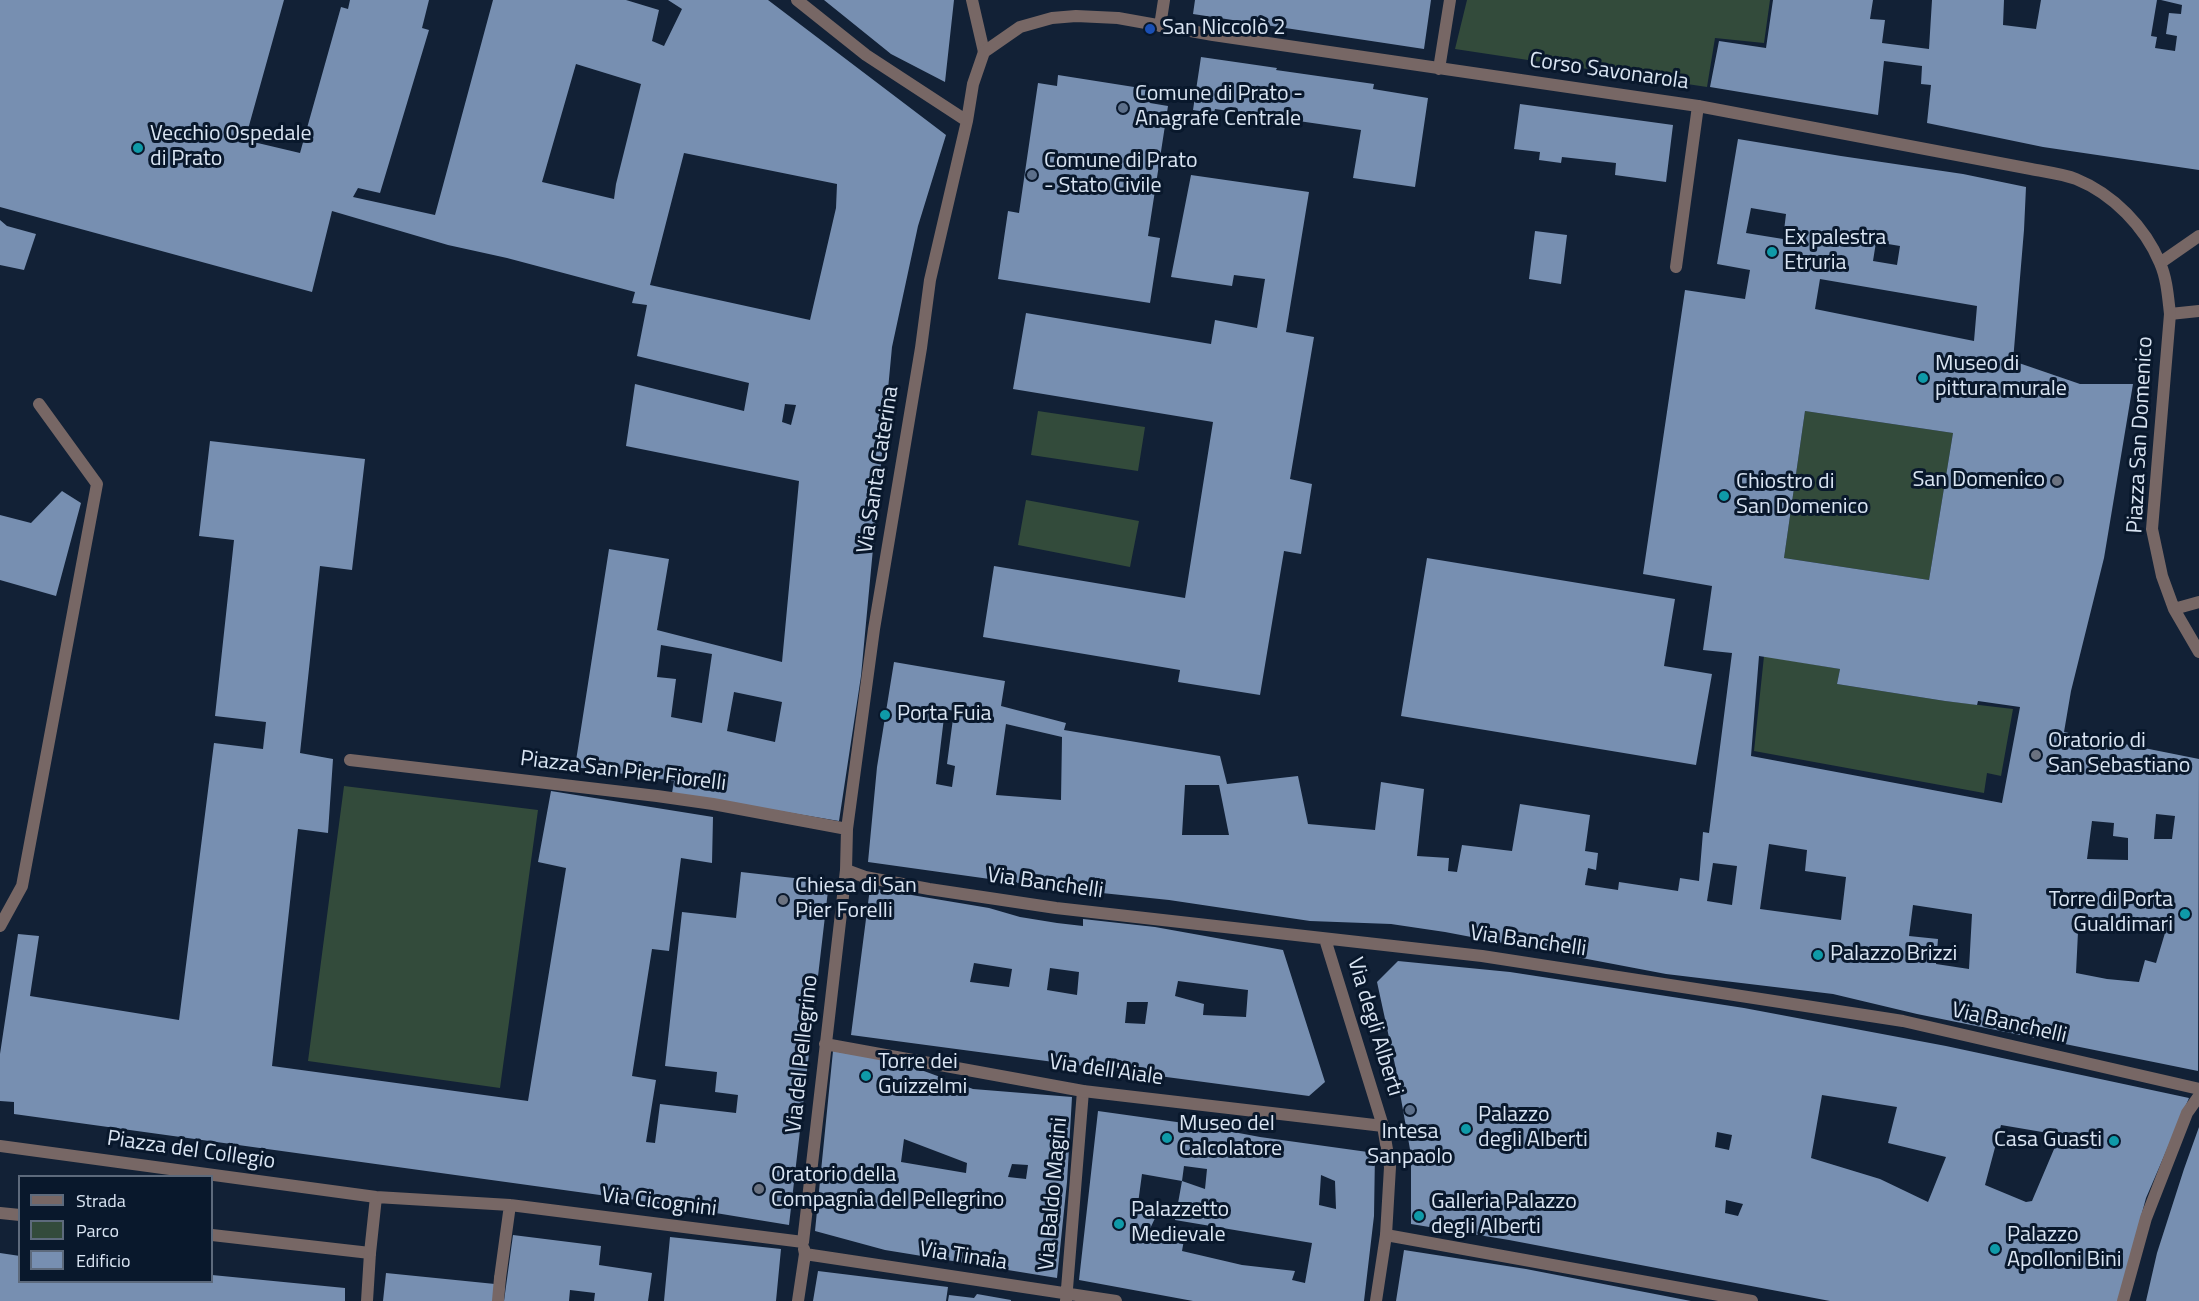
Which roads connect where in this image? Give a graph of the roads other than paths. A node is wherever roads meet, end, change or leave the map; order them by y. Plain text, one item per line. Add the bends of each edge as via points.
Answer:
1 (797, 0) edge
2 (972, 0) edge
3 (1164, 0) edge
4 (1450, 0) edge
5 (1160, 26) junction
6 (984, 52) junction
7 (1439, 69) junction
8 (1698, 106) junction
9 (967, 121) junction
10 (2031, 169) joint
11 (2199, 236) edge
12 (2160, 263) junction
13 (1676, 267) dead end
14 (2199, 311) edge
15 (2170, 314) junction
16 (39, 404) dead end
17 (2199, 602) edge
18 (2174, 609) junction
19 (2199, 652) edge
20 (350, 760) dead end
21 (847, 829) junction
22 (846, 870) junction
23 (0, 926) edge
24 (1325, 939) junction
25 (825, 1044) junction
26 (2199, 1089) edge
27 (1083, 1091) junction
28 (2199, 1096) edge
29 (1383, 1126) junction
30 (0, 1146) edge
31 (376, 1197) junction
32 (510, 1205) junction
33 (0, 1213) edge
34 (18, 1215) edge
35 (213, 1235) edge
36 (1386, 1235) junction
37 (804, 1248) junction
38 (370, 1253) junction
39 (1066, 1297) edge
40 (1746, 1300) edge
41 (367, 1301) edge
42 (498, 1301) edge
43 (798, 1301) edge
44 (1116, 1301) edge
45 (1376, 1301) edge
46 (2123, 1301) edge

1 - 9 street via 866,55
2 - 6 street
3 - 5 street
4 - 7 street
5 - 6 street, Corso Savonarola via 1096,15 1052,18 1020,27
5 - 7 street, Corso Savonarola
6 - 9 street, Via Santa Caterina via 973,84
7 - 8 street, Corso Savonarola
8 - 10 street, Corso Savonarola
8 - 13 street
9 - 21 street, Via Santa Caterina via 930,280 874,629
10 - 12 street, Piazza San Domenico via 2075,178 2097,189 2143,232
11 - 12 street
12 - 15 street, Piazza San Domenico
14 - 15 street
15 - 18 street, Piazza San Domenico via 2152,529
16 - 23 street via 97,484 22,886
17 - 18 street
18 - 19 street, Piazza San Domenico
20 - 21 street, Piazza San Pier Fiorelli via 669,797
21 - 22 street
22 - 24 street, Via Banchelli via 929,889 1056,908
22 - 25 street, Via del Pellegrino
24 - 26 street, Via Banchelli via 1537,964 1903,1021
24 - 29 street, Via degli Alberti
25 - 27 street, Via dell'Aiale
25 - 37 street, Via del Pellegrino
27 - 29 street, Via dell'Aiale
27 - 39 street, Via Baldo Magini
28 - 46 street via 2187,1113 2146,1218
29 - 36 street, Via degli Alberti via 1390,1167
30 - 31 street, Piazza del Collegio
31 - 32 street, Piazza del Collegio
31 - 38 street
32 - 37 street, Via Cicognini
32 - 42 street
33 - 34 street
35 - 38 street
36 - 40 street
36 - 45 street, Via degli Alberti
37 - 39 street, Via Tinaia
37 - 43 street, Via del Pellegrino
38 - 41 street
39 - 44 street, Via Tinaia

